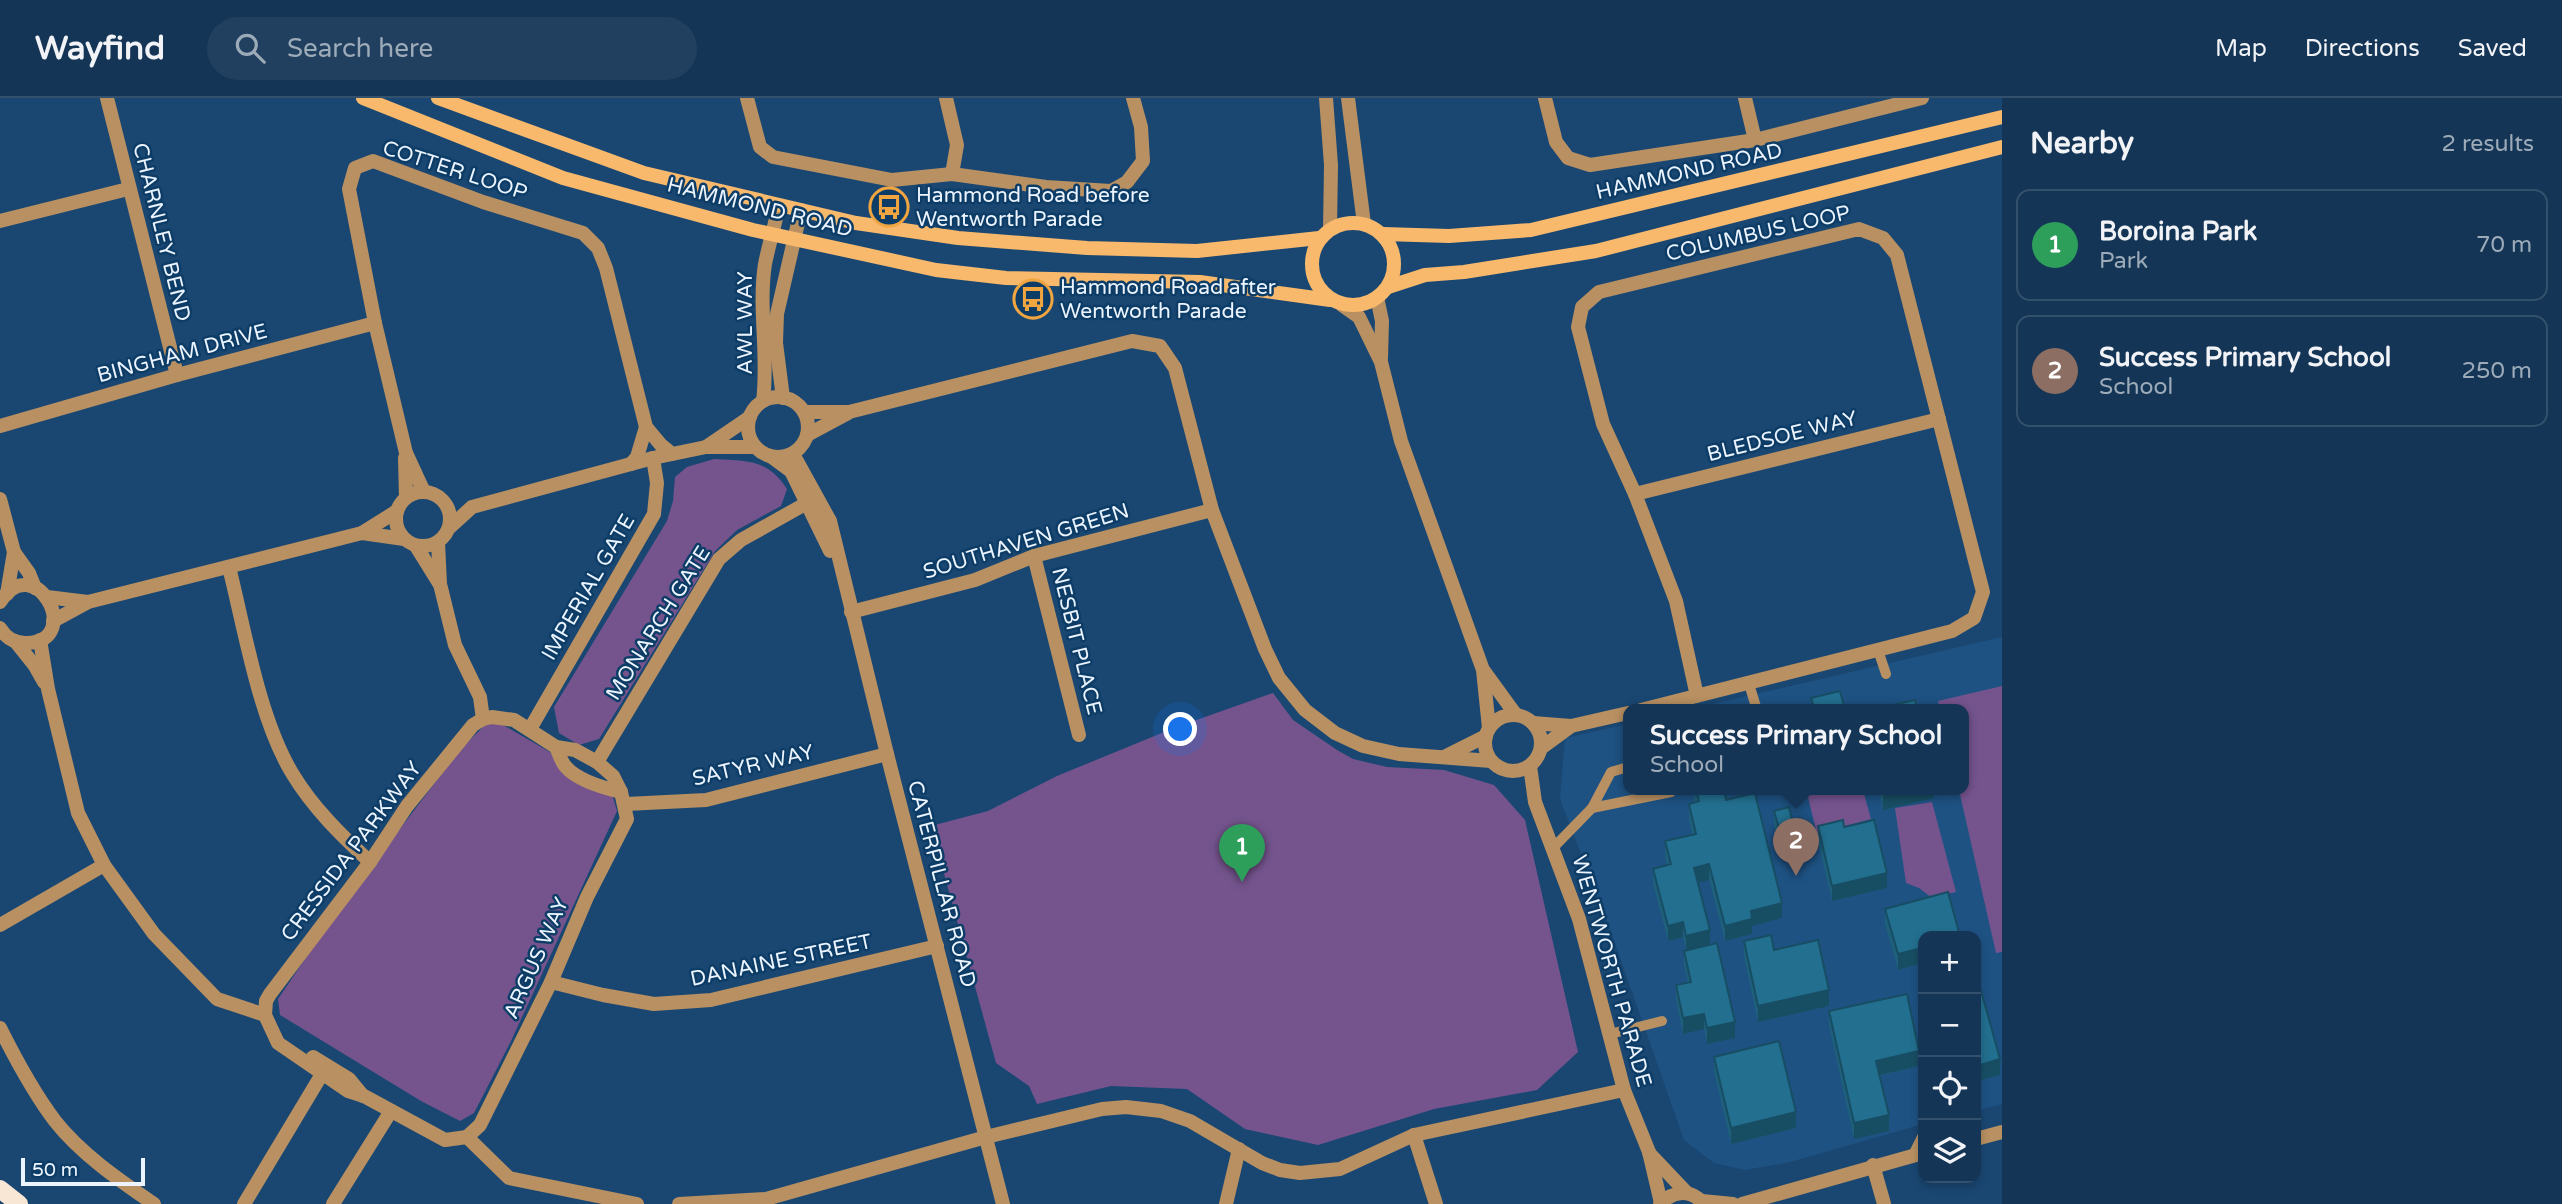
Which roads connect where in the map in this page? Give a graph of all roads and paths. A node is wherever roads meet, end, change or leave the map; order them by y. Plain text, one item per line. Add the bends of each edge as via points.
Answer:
1 (107, 98) edge
2 (363, 98) edge
3 (438, 98) edge
4 (747, 98) edge
5 (946, 98) edge
6 (1133, 98) edge
7 (1325, 98) edge
8 (1348, 98) edge
9 (1545, 98) edge
10 (1745, 98) edge
11 (1922, 98) edge
12 (2002, 117) edge
13 (1755, 140) junction
14 (2002, 147) edge
15 (951, 174) junction
16 (128, 189) junction
17 (779, 205) junction
18 (802, 210) junction
19 (0, 221) edge
20 (1364, 224) junction
21 (774, 234) junction
22 (1325, 234) junction
23 (1382, 234) junction
24 (795, 239) junction
25 (1388, 287) junction
26 (1377, 297) junction
27 (1336, 302) junction
28 (375, 323) junction
29 (1381, 362) junction
30 (177, 375) junction
31 (783, 398) junction
32 (763, 401) junction
33 (804, 412) junction
34 (849, 412) junction
35 (750, 417) junction
36 (1939, 419) junction
37 (0, 426) edge
38 (646, 427) junction
39 (807, 435) junction
40 (706, 447) junction
41 (755, 447) junction
42 (406, 453) junction
43 (672, 454) junction
44 (793, 454) junction
45 (772, 457) junction
46 (653, 458) junction
47 (631, 464) junction
48 (424, 492) junction
49 (1635, 494) junction
50 (406, 497) junction
51 (0, 499) edge
52 (441, 499) junction
53 (807, 503) junction
54 (472, 507) junction
55 (1212, 510) junction
56 (397, 511) junction
57 (450, 527) junction
58 (362, 533) junction
59 (410, 542) junction
60 (438, 542) junction
61 (14, 552) junction
62 (1034, 556) junction
63 (229, 568) junction
64 (842, 574) junction
65 (440, 584) junction
66 (41, 593) junction
67 (3, 598) edge
68 (88, 602) junction
69 (851, 612) junction
70 (53, 621) junction
71 (1, 630) edge
72 (40, 640) junction
73 (15, 641) junction
74 (1878, 650) junction
75 (1483, 670) junction
76 (1886, 674) dead end
77 (1749, 684) junction
78 (48, 689) junction
79 (1697, 696) junction
80 (1664, 704) edge
81 (1754, 704) edge
82 (1623, 714) edge
83 (1516, 715) junction
84 (483, 719) junction
85 (1533, 723) junction
86 (1572, 726) junction
87 (530, 729) junction
88 (1487, 732) junction
89 (1079, 735) dead end
90 (556, 747) junction
91 (1541, 748) junction
92 (887, 754) junction
93 (1443, 757) junction
94 (1491, 761) junction
95 (597, 762) junction
96 (1530, 766) junction
97 (1623, 768) edge
98 (1510, 771) junction
99 (1659, 795) edge
100 (624, 798) junction
101 (1535, 802) junction
102 (1592, 808) junction
103 (1554, 847) junction
104 (370, 862) junction
105 (104, 865) junction
106 (0, 925) edge
107 (937, 946) junction
108 (551, 982) junction
109 (265, 1015) junction
110 (1662, 1021) dead end
111 (0, 1028) edge
112 (271, 1030) junction
113 (1610, 1034) junction
114 (322, 1074) junction
115 (1624, 1090) junction
116 (364, 1096) junction
117 (391, 1111) junction
118 (2002, 1132) edge
119 (1414, 1135) junction
120 (467, 1137) junction
121 (986, 1137) junction
122 (1981, 1138) edge
123 (1239, 1149) junction
124 (1648, 1152) junction
125 (1918, 1154) edge
126 (1873, 1165) junction
127 (0, 1189) edge
128 (1686, 1192) junction
129 (1703, 1203) edge
130 (19, 1204) edge
131 (154, 1204) edge
132 (244, 1204) edge
133 (333, 1204) edge
134 (637, 1204) edge
135 (679, 1204) edge
136 (1003, 1204) edge
137 (1226, 1204) edge
138 (1436, 1204) edge
139 (1660, 1204) edge
140 (1733, 1204) edge
141 (1742, 1204) edge
142 (1884, 1204) edge

1 - 16 street, CHARNLEY BEND
2 - 21 main road, HAMMOND ROAD via 563,178
3 - 17 main road, HAMMOND ROAD via 644,173
4 - 15 street via 760,147 773,157 891,180
5 - 15 street via 957,145
6 - 15 street via 1143,161 1127,182 1111,191
7 - 22 street via 1331,165
8 - 20 street
9 - 13 street via 1556,142 1568,158 1590,165
10 - 13 street
11 - 13 street
12 - 23 main road, HAMMOND ROAD via 1531,230 1449,236
14 - 25 main road, HAMMOND ROAD via 1596,251 1425,275
16 - 19 street
16 - 30 street, CHARNLEY BEND
17 - 18 main road, HAMMOND ROAD
17 - 21 street, AWL WAY
18 - 22 main road, HAMMOND ROAD via 958,238 1087,248 1197,250
18 - 24 street, AWL WAY
20 - 22 main road, HAMMOND ROAD via 1343,223
20 - 23 main road, HAMMOND ROAD
21 - 24 main road, HAMMOND ROAD
21 - 32 street, AWL WAY via 765,265 767,374
22 - 27 main road via 1311,257 1311,272 1317,286
23 - 25 main road via 1394,254
24 - 27 main road, HAMMOND ROAD via 936,270 1006,278 1200,282
24 - 31 street, AWL WAY via 777,313
25 - 26 main road, HAMMOND ROAD
26 - 27 main road, HAMMOND ROAD via 1363,304
26 - 29 street via 1382,321
27 - 29 street via 1359,317
28 - 30 street, BINGHAM DRIVE
28 - 38 street, COTTER LOOP via 349,189 355,168 373,162 583,233 598,248 606,268
28 - 42 street, COTTER LOOP
29 - 75 street via 1401,441
30 - 37 street, BINGHAM DRIVE
31 - 32 street
31 - 33 street
32 - 35 street
33 - 34 street
33 - 39 street
34 - 39 street
34 - 55 street via 1132,341 1160,346 1175,368
35 - 40 street
35 - 41 street via 748,433
36 - 49 street, BLEDSOE WAY
36 - 49 street, COLUMBUS LOOP via 1897,255 1884,238 1871,233 1859,229 1599,292 1582,307 1578,327 1603,424
36 - 74 street, COLUMBUS LOOP via 1983,593 1974,618 1952,631
38 - 43 street, COTTER LOOP
38 - 47 street
39 - 44 street
40 - 41 street
40 - 43 street
41 - 45 street
42 - 48 street, COTTER LOOP
42 - 50 street, COTTER LOOP
43 - 46 street
44 - 45 street
44 - 64 street, CATERPILLAR ROAD via 830,521
45 - 53 street, CATERPILLAR ROAD via 791,471
46 - 47 street
46 - 87 street, IMPERIAL GATE via 657,483 654,514
47 - 54 street
48 - 50 street
48 - 52 street
49 - 79 street, COLUMBUS LOOP via 1676,601
50 - 56 street
51 - 61 street
52 - 54 street
52 - 57 street via 449,511
53 - 64 street, CATERPILLAR ROAD
53 - 95 street, MONARCH GATE via 741,540 719,559
54 - 57 street
55 - 62 street, SOUTHAVEN GREEN
55 - 93 street via 1279,678 1305,710 1335,733 1363,746
56 - 58 street
56 - 59 street via 396,526
57 - 60 street
58 - 59 street
58 - 63 street
59 - 60 street via 431,546
59 - 65 street
60 - 65 street
61 - 66 street
61 - 67 street
62 - 69 street, SOUTHAVEN GREEN via 975,580
62 - 89 street, NESBIT PLACE
63 - 68 street
63 - 104 street via 268,721 292,772 329,824
64 - 69 street, CATERPILLAR ROAD
65 - 84 street via 455,645 480,697
66 - 67 street via 20,587
66 - 68 street
66 - 70 street via 54,612
68 - 70 street
69 - 92 street, CATERPILLAR ROAD
70 - 72 street
71 - 73 street
72 - 73 street
72 - 78 street
73 - 78 street
74 - 76 lane
74 - 77 street, COLUMBUS LOOP
75 - 83 street
75 - 88 street
77 - 79 street, COLUMBUS LOOP
77 - 81 lane
78 - 105 street via 78,813
79 - 80 street, COLUMBUS LOOP
82 - 86 street
83 - 85 street
83 - 88 street via 1500,718
84 - 87 street via 514,720
84 - 104 street, CRESSIDA PARKWAY via 473,725 407,806
85 - 86 street
85 - 91 street
86 - 91 street
87 - 90 street
88 - 93 street
88 - 94 street
90 - 95 street via 575,750
90 - 100 street via 574,773
91 - 96 street
92 - 100 street, SATYR WAY via 706,800
92 - 107 street, CATERPILLAR ROAD
93 - 94 street
94 - 98 street
95 - 100 street via 612,776
96 - 98 street
96 - 101 street, WENTWORTH PARADE
97 - 102 lane via 1611,772
98 - 101 street, WENTWORTH PARADE
99 - 102 lane
100 - 108 street, ARGUS WAY via 627,820 587,897
101 - 103 street, WENTWORTH PARADE
102 - 103 lane
103 - 113 street, WENTWORTH PARADE
104 - 109 street, CRESSIDA PARKWAY via 270,994
105 - 106 street
105 - 109 street via 154,934 217,999
107 - 108 street, DANAINE STREET via 711,1000 654,1004
107 - 121 street, CATERPILLAR ROAD
108 - 120 street, ARGUS WAY via 480,1125
109 - 112 street
110 - 113 lane
111 - 131 street via 24,1076 56,1122 110,1173
112 - 114 street via 278,1043
112 - 116 street via 349,1079
113 - 115 street, WENTWORTH PARADE
114 - 116 street
114 - 132 street
115 - 119 street
115 - 124 street, WENTWORTH PARADE
116 - 117 street
117 - 120 street via 445,1140
117 - 133 street
118 - 122 street
119 - 123 street via 1340,1169 1280,1170
119 - 138 street
120 - 134 street via 509,1178
121 - 123 street via 1102,1109 1147,1108 1190,1121
121 - 135 street via 766,1199
121 - 136 street, CATERPILLAR ROAD
123 - 137 street
124 - 128 street, WENTWORTH PARADE
124 - 139 street, WENTWORTH PARADE
125 - 126 street
126 - 141 street
126 - 142 street
127 - 130 main road
128 - 129 street, WENTWORTH PARADE
128 - 139 street
129 - 140 street

